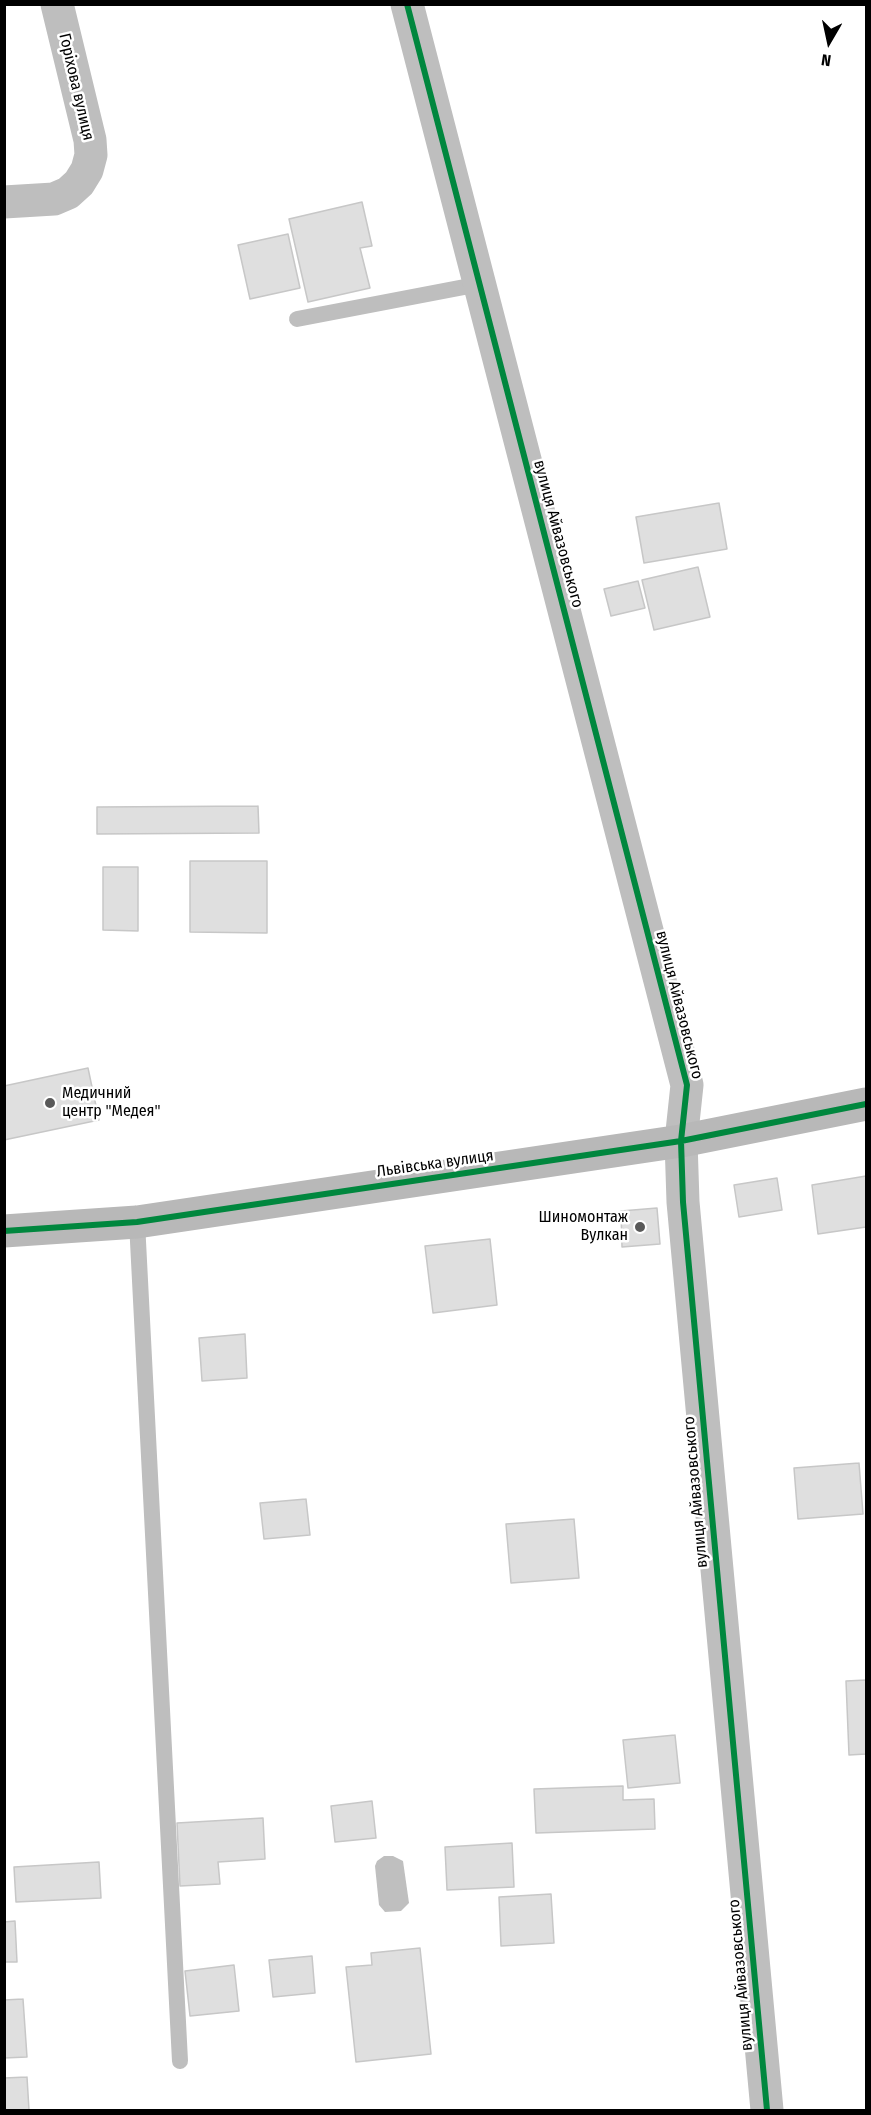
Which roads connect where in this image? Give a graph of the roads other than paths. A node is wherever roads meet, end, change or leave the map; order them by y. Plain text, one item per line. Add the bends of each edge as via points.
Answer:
1 (57, 4) edge
2 (407, 4) edge
3 (4, 202) edge
4 (480, 284) junction
5 (297, 319) dead end
6 (867, 1104) edge
7 (681, 1141) junction
8 (136, 1222) junction
9 (4, 1231) edge
10 (180, 2061) dead end
11 (767, 2110) edge

1 - 3 street, Горіхова вулиця via 90,140 87,170 74,188 54,199
2 - 4 street, вулиця Айвазовського
4 - 5 lane
4 - 7 street, вулиця Айвазовського via 687,1084
6 - 7 main road, Львівська вулиця
7 - 8 main road, Львівська вулиця
7 - 11 street, вулиця Айвазовського via 684,1214
8 - 9 main road, Львівська вулиця
8 - 10 lane

